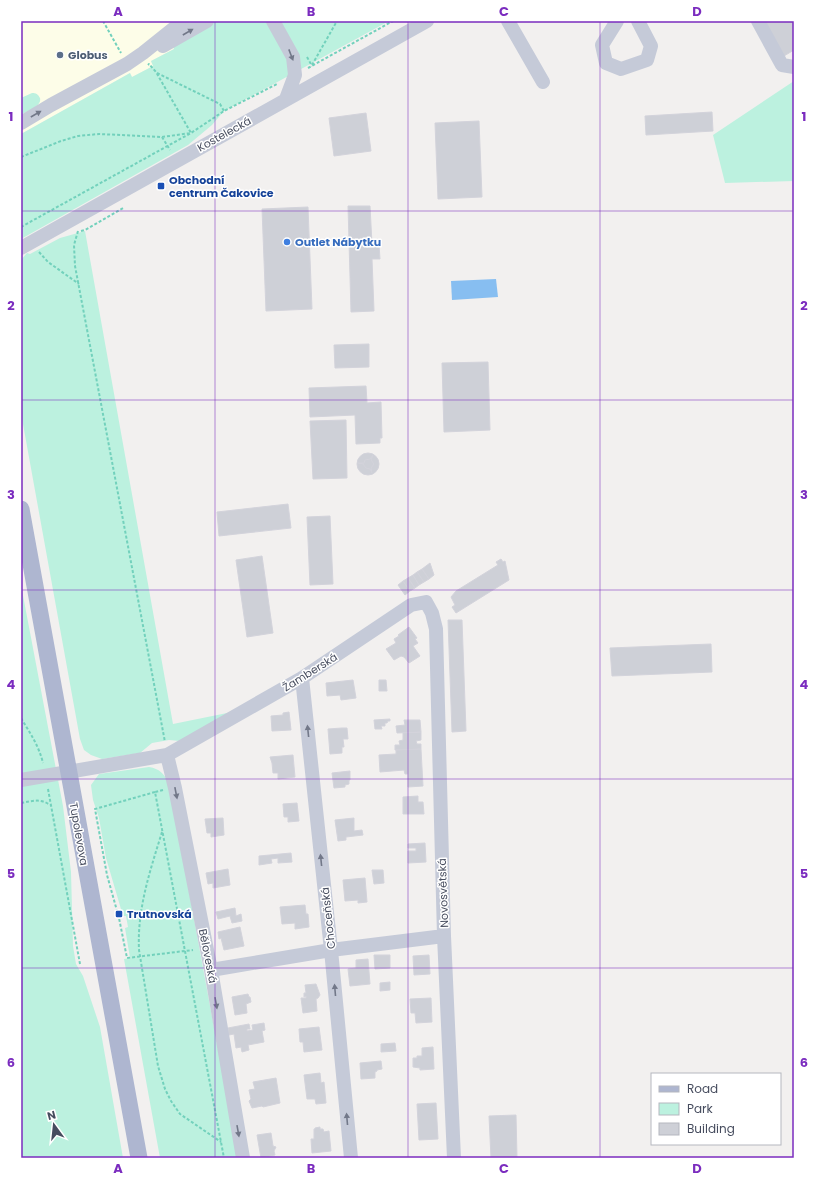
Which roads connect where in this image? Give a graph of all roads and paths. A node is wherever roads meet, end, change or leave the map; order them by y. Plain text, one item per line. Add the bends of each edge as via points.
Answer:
1 (103, 21) edge
2 (183, 21) edge
3 (207, 21) edge
4 (273, 21) edge
5 (337, 21) edge
6 (393, 21) edge
7 (427, 21) edge
8 (508, 21) edge
9 (617, 21) edge
10 (638, 21) edge
11 (758, 21) edge
12 (146, 59) junction
13 (127, 64) junction
14 (312, 66) junction
15 (794, 68) edge
16 (156, 72) junction
17 (294, 75) junction
18 (543, 82) dead end
19 (286, 99) junction
20 (224, 111) junction
21 (21, 123) edge
22 (190, 133) junction
23 (21, 157) edge
24 (21, 227) edge
25 (78, 231) dead end
26 (21, 248) edge
27 (37, 250) dead end
28 (79, 284) junction
29 (21, 509) edge
30 (436, 629) joint
31 (302, 678) junction
32 (21, 718) edge
33 (167, 755) junction
34 (43, 764) dead end
35 (68, 771) junction
36 (21, 780) edge
37 (175, 788) junction
38 (48, 789) dead end
39 (155, 792) junction
40 (21, 803) edge
41 (51, 806) junction
42 (162, 831) junction
43 (444, 936) junction
44 (206, 949) junction
45 (331, 950) junction
46 (185, 951) junction
47 (140, 957) junction
48 (80, 964) dead end
49 (211, 970) junction
50 (221, 1142) junction
51 (138, 1158) edge
52 (224, 1158) edge
53 (243, 1158) edge
54 (351, 1158) edge
55 (454, 1158) edge

1 - 13 path
2 - 12 street
12 -> 3 street via 163,46
4 -> 17 street via 293,57
5 - 14 path
6 - 14 path
7 - 19 street, Kostelecká
8 - 18 street
9 - 10 street via 602,45 606,64 621,69 647,60 651,46
11 - 15 street via 782,65
12 - 13 street
12 - 16 path
21 -> 13 street
14 - 17 path
16 - 20 path via 220,104
16 - 22 path
17 - 19 street
17 - 20 path
19 - 26 street, Kostelecká
20 - 22 path
22 - 23 path via 162,137 99,134 78,136
22 - 24 path
25 - 28 path via 74,245
27 - 28 path via 48,262
28 - 33 path
29 - 35 main road, Tupolevova
30 - 31 street, Žamberská via 426,602 411,605
30 - 43 street, Novosvětská
31 - 33 street, Žamberská
45 -> 31 street, Choceňská
32 - 34 path via 34,739
33 - 35 street
33 - 37 street, Běloveská
35 - 36 street
35 - 51 main road, Tupolevova
37 - 39 path
37 -> 44 street, Běloveská
38 - 41 path
39 - 42 path
39 - 47 path via 95,809 127,958
40 - 41 path via 44,801
41 - 48 path
42 - 46 path
42 - 47 path via 144,892 138,936
43 - 45 street
43 - 55 street, Novosvětská
44 - 46 path
44 - 49 street, Běloveská
45 - 49 street
54 -> 45 street, Choceňská
46 - 47 path
46 - 50 path
47 - 50 path via 158,1066 165,1089 180,1114
49 -> 53 street, Běloveská
50 - 52 path

